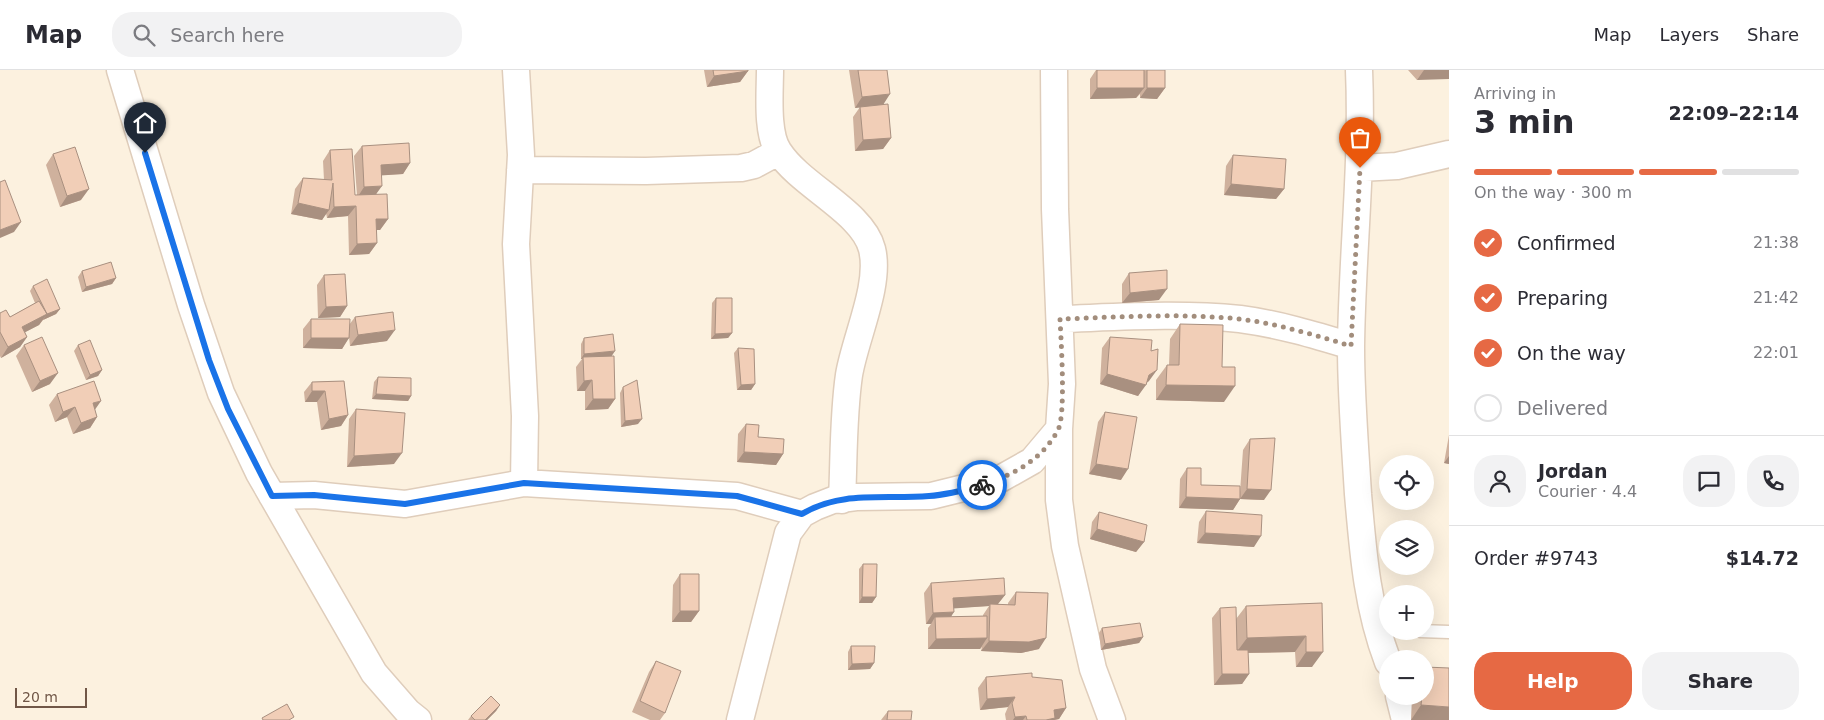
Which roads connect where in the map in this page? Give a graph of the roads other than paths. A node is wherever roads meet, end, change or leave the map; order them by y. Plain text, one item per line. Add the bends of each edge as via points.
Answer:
1 (120, 70) edge
2 (516, 70) edge
3 (770, 70) edge
4 (1054, 70) edge
5 (1359, 70) edge
6 (778, 152) junction
7 (1449, 154) edge
8 (1360, 168) junction
9 (520, 170) junction
10 (1060, 319) junction
11 (1351, 346) junction
12 (1059, 429) junction
13 (524, 483) junction
14 (272, 496) junction
15 (842, 500) junction
16 (802, 514) junction
17 (1379, 623) edge
18 (1434, 631) edge
19 (1449, 632) edge
20 (1401, 705) edge
21 (418, 720) edge
22 (740, 720) edge
23 (1112, 720) edge
24 (1405, 720) edge

1 - 14 street via 209,360 228,409
2 - 9 street
3 - 6 street via 770,111
4 - 10 street
5 - 8 street
6 - 9 street via 741,168
6 - 15 street via 818,192 858,224 866,233 872,249 872,285 849,374
7 - 8 street via 1397,166
8 - 11 street
9 - 13 street via 516,244 525,416
10 - 11 street via 1149,316 1242,320 1299,330
10 - 12 street via 1062,384
11 - 17 street via 1364,569
12 - 15 street via 1032,461 1000,479 931,496
12 - 23 street via 1059,500 1065,546 1093,669
13 - 14 street via 405,504 314,495
13 - 16 street via 737,496
14 - 21 street via 374,673
15 - 16 street via 815,506
16 - 22 street via 788,533
18 - 19 lane
20 - 24 street

